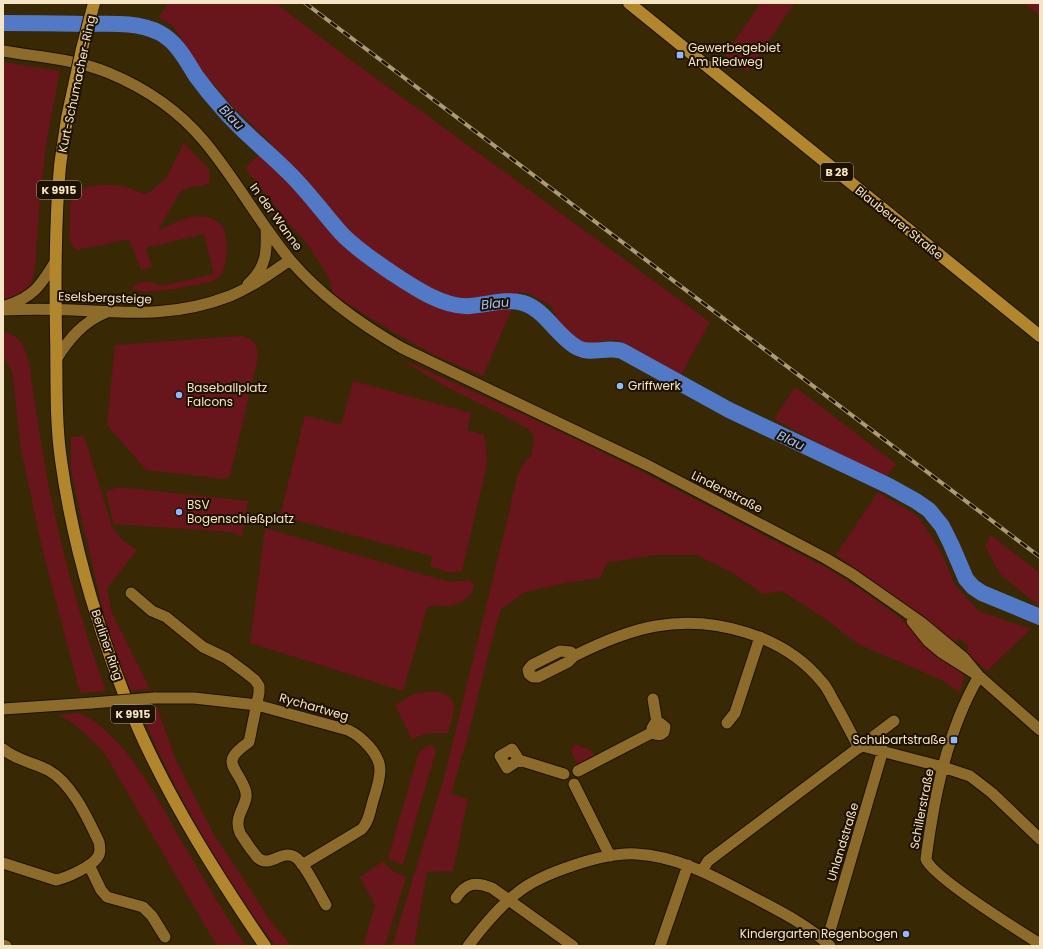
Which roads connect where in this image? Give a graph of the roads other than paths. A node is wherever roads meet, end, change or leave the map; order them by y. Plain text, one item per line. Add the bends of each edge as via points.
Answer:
1 (94, 3) edge
2 (629, 3) edge
3 (3, 51) edge
4 (266, 228) junction
5 (290, 260) junction
6 (55, 262) junction
7 (238, 292) junction
8 (3, 308) edge
9 (56, 309) junction
10 (107, 312) junction
11 (1040, 336) edge
12 (57, 358) junction
13 (532, 410) joint
14 (131, 593) dead end
15 (760, 637) junction
16 (574, 656) dead end
17 (979, 676) junction
18 (653, 699) dead end
19 (257, 705) junction
20 (3, 709) edge
21 (894, 721) dead end
22 (727, 723) dead end
23 (1040, 730) edge
24 (860, 747) junction
25 (3, 749) edge
26 (883, 750) junction
27 (519, 760) dead end
28 (943, 767) junction
29 (578, 771) junction
30 (564, 774) junction
31 (574, 784) junction
32 (1040, 838) edge
33 (610, 856) junction
34 (3, 863) edge
35 (89, 865) junction
36 (302, 865) junction
37 (688, 865) junction
38 (702, 871) junction
39 (456, 898) dead end
40 (509, 900) junction
41 (326, 905) dead end
42 (165, 937) dead end
43 (827, 943) edge
44 (1040, 944) edge
45 (265, 946) edge
46 (468, 946) edge
47 (573, 946) edge
48 (660, 946) edge

1 - 6 main road, Kurt-Schumacher-Ring / K 9915, bridge via 82,49 60,166
2 - 11 main road, Blaubeurer Straße / B 28
3 - 4 street, In der Wanne via 90,66 152,96 173,111 203,140
4 - 5 street, In der Wanne
4 - 7 street via 264,262 251,281
5 - 7 street, Eselsbergsteige
5 - 13 street, In der Wanne via 323,295 381,336
6 - 8 street via 34,292
6 - 9 main road, Kurt-Schumacher-Ring / K 9915
7 - 10 street, Eselsbergsteige via 200,306 165,312
8 - 9 street, Eselsbergsteige
9 - 10 street, Eselsbergsteige
9 - 12 main road, Berliner Ring / K 9915
10 - 12 street via 97,316 70,338
12 - 45 main road, Berliner Ring / K 9915 via 58,425 67,495 90,592 108,648 136,722 158,768 206,854
13 - 17 street, Lindenstraße via 649,466 852,574 922,623 964,658
14 - 19 street via 203,647 226,658 255,680 259,686
15 - 16 street via 717,626 660,625 614,637
15 - 22 street via 735,712
15 - 24 street via 797,659 823,682
17 - 23 street, Lindenstraße
17 - 28 street, Schillerstraße via 962,708
18 - 29 street via 655,727
19 - 20 street, Rychartweg, bridge via 194,698 154,698
19 - 36 street via 249,742 238,750 232,763 246,793 237,825 258,858 270,861 278,856 288,855 295,857
19 - 36 street, Rychartweg via 357,734 379,762 380,777 366,825
21 - 24 street
24 - 26 street
24 - 38 street via 708,861
25 - 35 street via 15,757 51,771 69,787 100,842 98,856
26 - 28 street
26 - 43 street, Uhlandstraße
27 - 30 street
28 - 32 street via 979,782
28 - 44 street, Schillerstraße via 927,863 957,888
29 - 30 street via 569,768
29 - 31 street via 580,778
30 - 31 street via 566,782
31 - 33 street
33 - 37 street via 636,854
33 - 40 street via 536,880
34 - 35 street via 56,880
35 - 42 street via 106,897 143,907
36 - 41 street
37 - 38 street
37 - 48 street
38 - 43 street via 794,919
39 - 40 street via 466,886 478,884 492,888
40 - 46 street
40 - 47 street

